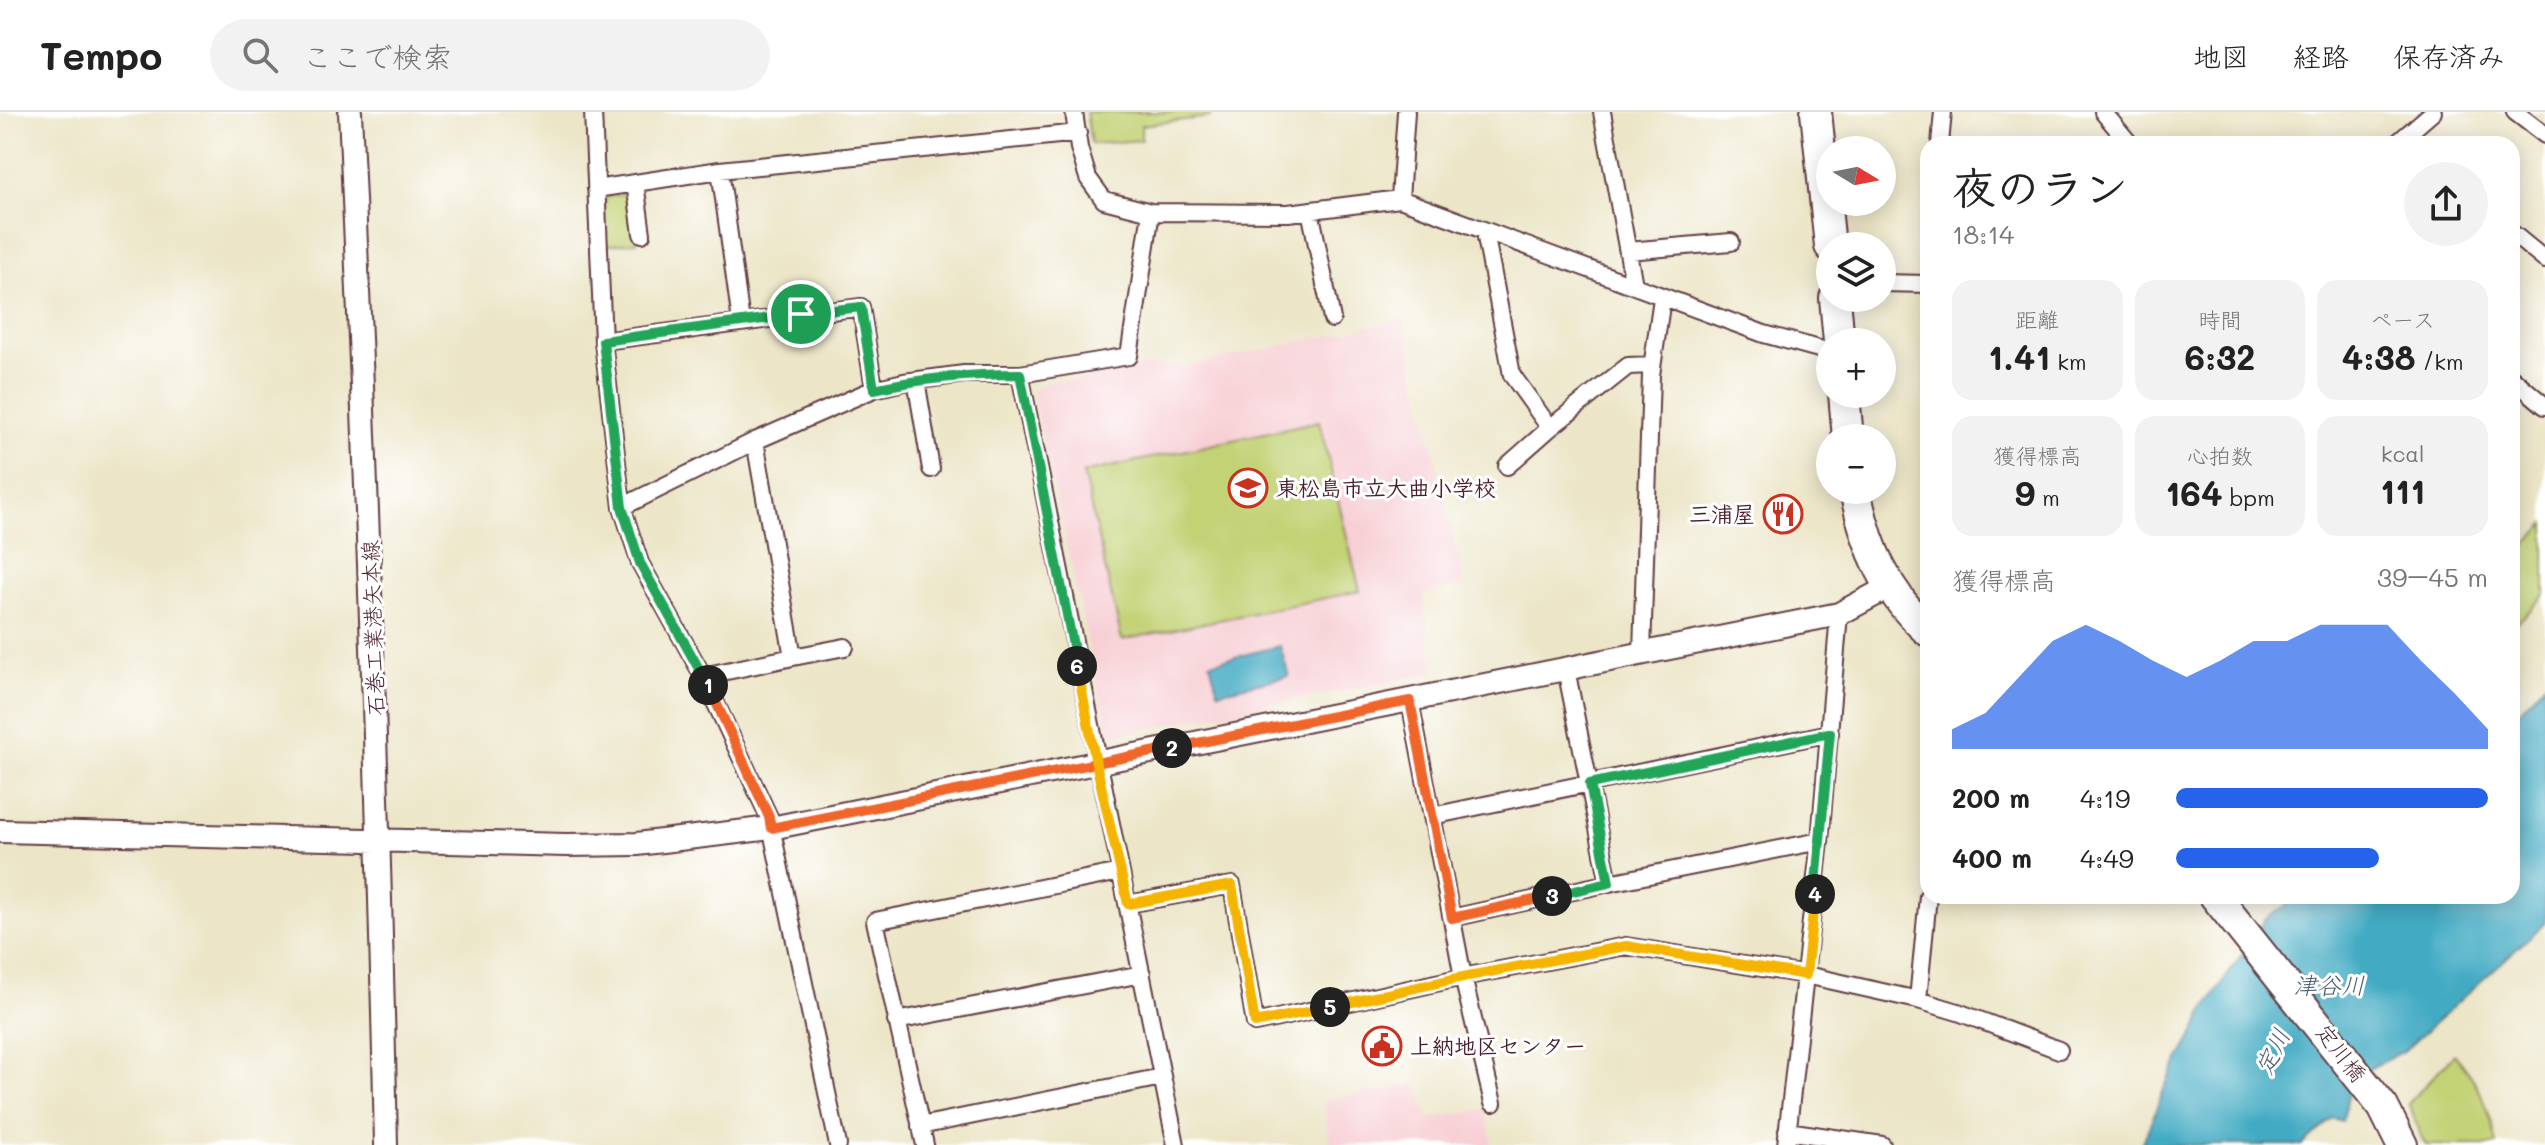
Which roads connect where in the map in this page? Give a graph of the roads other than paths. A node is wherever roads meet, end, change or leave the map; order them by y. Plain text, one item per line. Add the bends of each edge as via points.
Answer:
1 (350, 112) edge
2 (593, 112) edge
3 (1074, 112) edge
4 (1406, 112) edge
5 (1602, 112) edge
6 (1816, 112) edge
7 (1943, 112) edge
8 (2103, 112) edge
9 (2433, 112) edge
10 (2515, 112) edge
11 (1078, 133) junction
12 (2545, 135) edge
13 (1941, 136) edge
14 (2123, 136) edge
15 (2407, 136) edge
16 (720, 170) junction
17 (635, 183) junction
18 (596, 189) junction
19 (1400, 199) junction
20 (1310, 210) junction
21 (1151, 212) junction
22 (1485, 232) junction
23 (1829, 232) edge
24 (642, 234) dead end
25 (2520, 240) edge
26 (1731, 242) dead end
27 (1628, 251) junction
28 (2545, 260) edge
29 (1896, 283) edge
30 (1920, 284) edge
31 (1634, 285) junction
32 (1662, 298) junction
33 (1332, 319) dead end
34 (741, 322) junction
35 (603, 341) junction
36 (1816, 348) edge
37 (1652, 365) junction
38 (1020, 374) junction
39 (916, 380) junction
40 (2520, 385) edge
41 (874, 389) junction
42 (2545, 406) edge
43 (1550, 428) junction
44 (755, 441) junction
45 (1507, 466) dead end
46 (931, 469) dead end
47 (1859, 504) edge
48 (622, 507) junction
49 (1889, 587) junction
50 (1839, 614) junction
51 (1920, 624) edge
52 (845, 647) dead end
53 (1642, 653) junction
54 (793, 657) junction
55 (1566, 669) junction
56 (703, 676) junction
57 (1410, 701) junction
58 (1830, 733) junction
59 (1096, 763) junction
60 (1590, 784) junction
61 (1432, 816) junction
62 (771, 828) junction
63 (0, 831) edge
64 (380, 841) junction
65 (1820, 841) junction
66 (1120, 872) junction
67 (1609, 883) junction
68 (1128, 904) junction
69 (1927, 904) edge
70 (2229, 905) edge
71 (1452, 918) junction
72 (1142, 974) junction
73 (1806, 975) junction
74 (1463, 977) junction
75 (1918, 1000) junction
76 (896, 1021) junction
77 (2059, 1050) dead end
78 (1162, 1077) junction
79 (1493, 1103) dead end
80 (920, 1126) junction
81 (1787, 1138) edge
82 (386, 1145) edge
83 (838, 1145) edge
84 (925, 1145) edge
85 (1176, 1145) edge
86 (1882, 1145) edge
87 (2402, 1145) edge

1 - 64 street, 石巻工業港矢本線
2 - 18 street
3 - 11 street
4 - 19 street
5 - 27 street
6 - 23 highway
7 - 13 street
8 - 14 street
9 - 15 street
10 - 12 street
11 - 16 street
11 - 21 street via 1088,178 1104,200
16 - 17 street
16 - 34 street
17 - 18 street
17 - 24 street
18 - 35 street
19 - 20 street
19 - 22 street
20 - 21 street
20 - 33 street
21 - 38 street via 1129,356
22 - 31 street
22 - 43 street via 1512,375
25 - 28 street
26 - 27 street
27 - 31 street
29 - 30 street
31 - 32 street
32 - 36 street
32 - 37 street
34 - 35 street
34 - 41 street via 861,307
35 - 48 street
37 - 43 street via 1628,366
37 - 53 street
38 - 39 street
38 - 59 street
39 - 41 street
39 - 46 street
40 - 42 street
41 - 44 street
43 - 45 street
44 - 48 street
44 - 54 street
47 - 49 highway
48 - 56 street via 640,563
49 - 50 street
49 - 51 highway
50 - 53 street
50 - 58 street
52 - 54 street
53 - 55 street
54 - 56 street
55 - 57 street
55 - 60 street
56 - 62 street
57 - 59 street
57 - 61 street
58 - 60 street
58 - 65 street
59 - 62 street
59 - 66 street
60 - 61 street
60 - 67 street
61 - 71 street
62 - 64 street via 637,844
62 - 83 street
63 - 64 street
64 - 82 street, 石巻工業港矢本線
65 - 67 street
65 - 73 street
66 - 68 street
66 - 76 street via 875,921
67 - 71 street
68 - 72 street
68 - 74 street via 1232,885 1255,1023
69 - 75 street
70 - 87 highway, 定川橋 via 2383,1107
71 - 74 street
72 - 76 street
72 - 78 street
73 - 74 street via 1626,946
73 - 75 street
73 - 81 street
74 - 79 street
75 - 77 street
76 - 80 street
78 - 80 street
78 - 85 street
80 - 84 street
81 - 86 street

